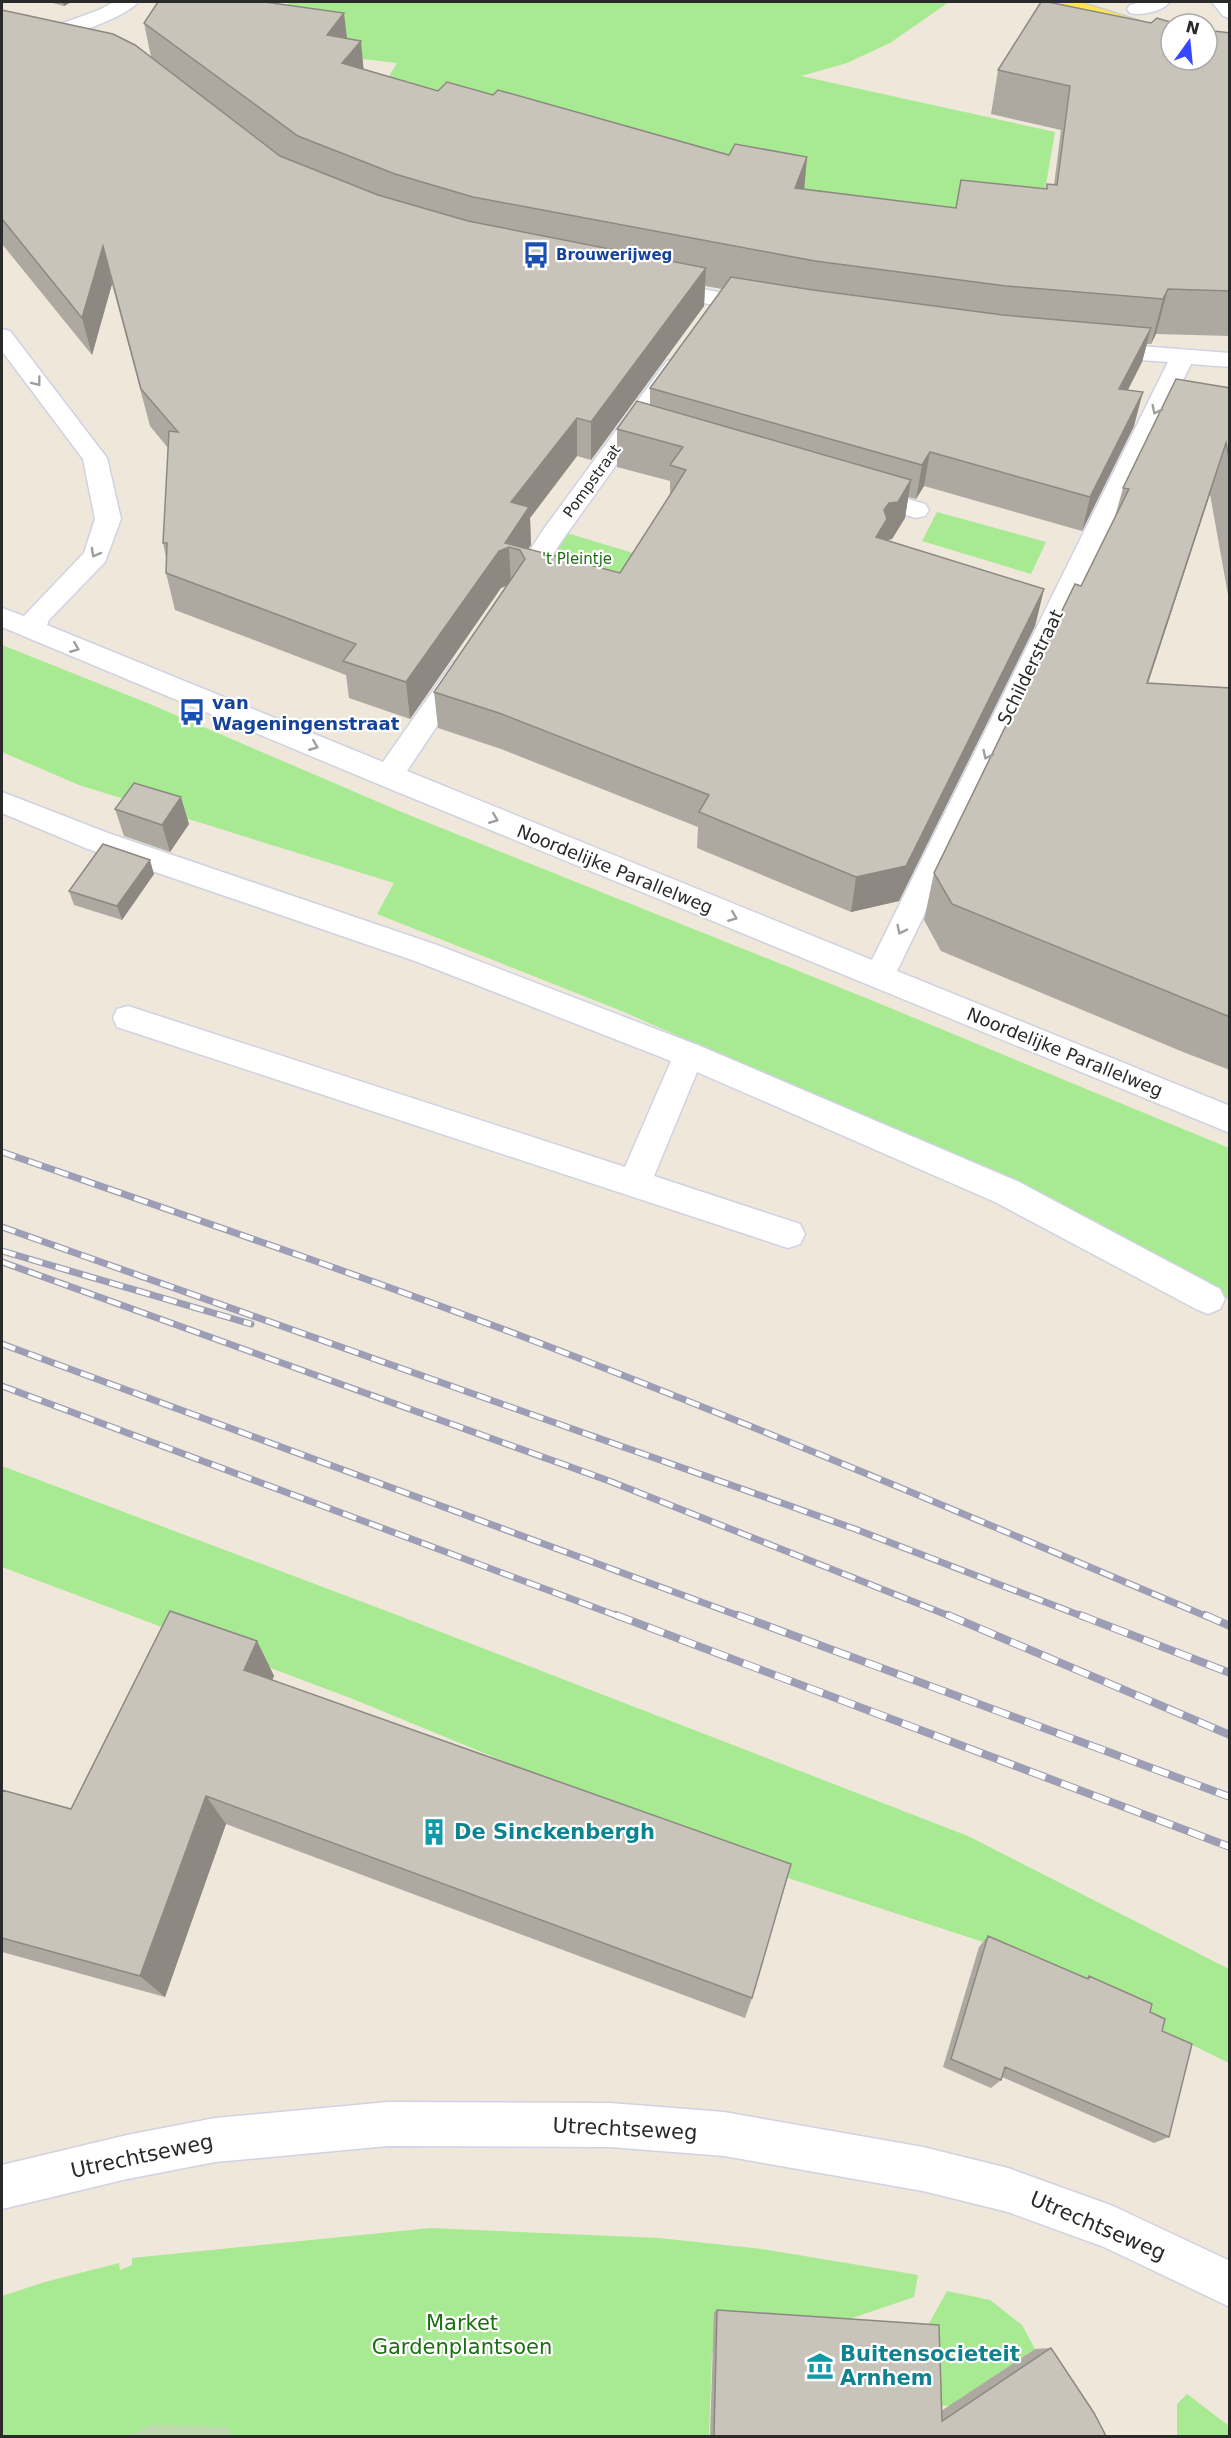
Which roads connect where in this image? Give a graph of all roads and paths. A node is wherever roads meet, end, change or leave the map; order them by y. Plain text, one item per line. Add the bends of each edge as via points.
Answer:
1 (128, 2) edge
2 (1061, 2) edge
3 (1115, 2) edge
4 (1160, 2) edge
5 (1221, 2) edge
6 (1137, 9) junction
7 (1230, 12) edge
8 (1159, 16) edge
9 (29, 27) edge
10 (1159, 33) edge
11 (51, 34) junction
12 (83, 45) edge
13 (642, 284) edge
14 (777, 309) edge
15 (2, 336) edge
16 (688, 347) edge
17 (1078, 348) edge
18 (1182, 358) junction
19 (1230, 360) edge
20 (840, 488) edge
21 (916, 510) dead end
22 (527, 575) edge
23 (2, 617) edge
24 (32, 630) junction
25 (473, 652) edge
26 (388, 777) junction
27 (2, 802) edge
28 (879, 976) junction
29 (128, 1018) dead end
30 (689, 1055) junction
31 (1230, 1120) edge
32 (634, 1185) junction
33 (788, 1234) dead end
34 (1208, 1299) dead end
35 (2, 2187) edge
36 (1230, 2285) edge

1 - 11 street
2 - 10 main road
3 - 6 main road
4 - 6 street
5 - 7 street
6 - 8 main road
9 - 11 street
11 - 12 street
13 - 14 street via 715,310
15 -> 24 street via 95,458 108,519 96,556 37,616
16 - 22 street, Pompstraat via 645,431 552,536
17 - 18 street
18 - 19 street
18 -> 28 street, Schilderstraat via 1052,596
20 - 21 street
23 - 24 street, Noordelijke Parallelweg
24 -> 26 street, Noordelijke Parallelweg
25 - 26 street
26 -> 28 street, Noordelijke Parallelweg
27 - 30 street via 98,841 426,953
28 - 31 street, Noordelijke Parallelweg
29 - 32 street
30 - 32 street
30 - 34 street via 1007,1192
32 - 33 street
35 - 36 street, Utrechtseweg via 215,2140 387,2124 610,2125 724,2134 923,2169 1008,2190 1113,2228

